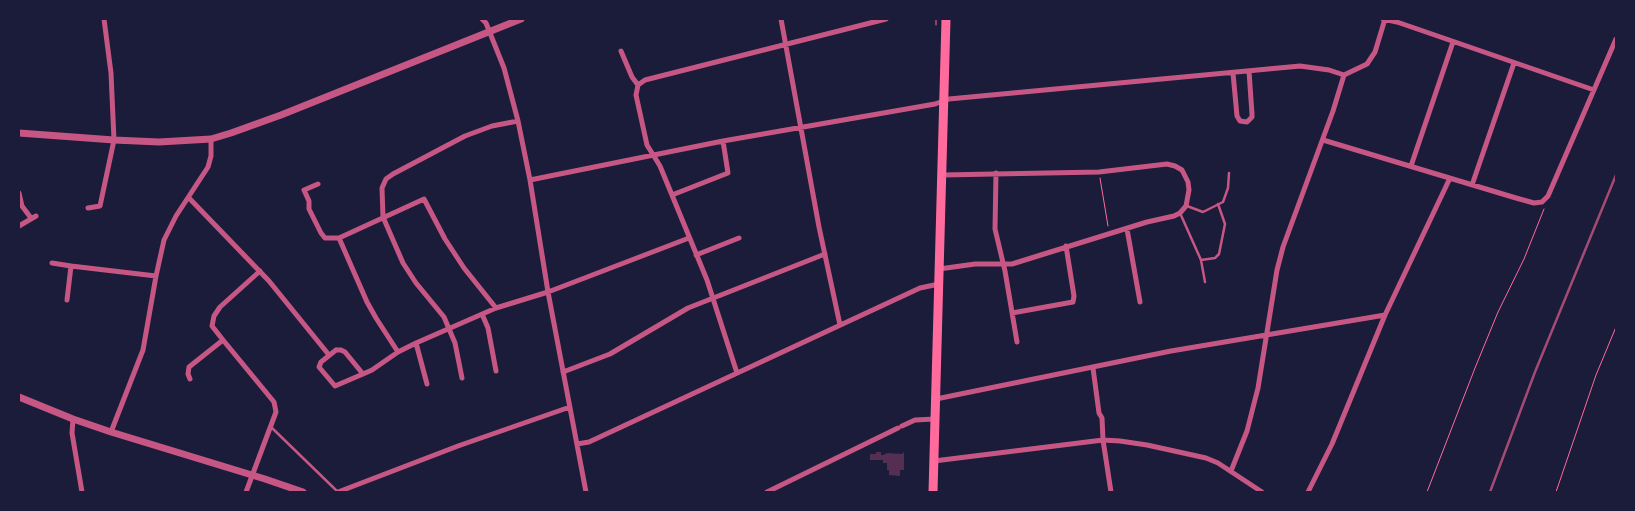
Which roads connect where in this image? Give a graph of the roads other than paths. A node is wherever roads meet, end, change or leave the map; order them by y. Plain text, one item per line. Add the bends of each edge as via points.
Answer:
1 (104, 19) edge
2 (482, 19) edge
3 (520, 19) edge
4 (781, 19) edge
5 (886, 19) edge
6 (946, 19) edge
7 (1384, 19) edge
8 (489, 31) junction
9 (1616, 39) edge
10 (1452, 42) junction
11 (785, 45) junction
12 (621, 51) dead end
13 (1514, 63) junction
14 (1249, 71) junction
15 (1233, 72) junction
16 (1344, 75) junction
17 (638, 85) junction
18 (1594, 90) junction
19 (943, 101) junction
20 (518, 121) junction
21 (800, 126) junction
22 (19, 133) edge
23 (211, 138) junction
24 (114, 140) junction
25 (723, 140) junction
26 (1323, 140) junction
27 (654, 156) junction
28 (1411, 166) junction
29 (996, 173) junction
30 (1228, 173) dead end
31 (942, 174) junction
32 (1450, 178) junction
33 (530, 180) junction
34 (318, 184) dead end
35 (1472, 185) junction
36 (19, 193) edge
37 (672, 195) junction
38 (189, 198) junction
39 (1218, 204) junction
40 (1186, 206) junction
41 (88, 208) dead end
42 (1180, 213) junction
43 (383, 217) junction
44 (19, 226) edge
45 (1127, 229) junction
46 (339, 238) junction
47 (688, 238) junction
48 (738, 238) dead end
49 (1066, 246) junction
50 (825, 254) junction
51 (696, 255) junction
52 (1201, 260) junction
53 (52, 263) dead end
54 (1004, 265) junction
55 (71, 266) junction
56 (940, 269) junction
57 (260, 271) junction
58 (156, 276) junction
59 (1205, 282) dead end
60 (939, 284) junction
61 (548, 292) junction
62 (714, 297) junction
63 (67, 300) dead end
64 (1140, 302) dead end
65 (496, 308) junction
66 (1012, 313) junction
67 (482, 314) junction
68 (1385, 315) junction
69 (840, 325) junction
70 (449, 328) junction
71 (1266, 334) junction
72 (223, 340) junction
73 (1017, 342) dead end
74 (416, 343) junction
75 (398, 352) junction
76 (329, 355) junction
77 (1093, 368) junction
78 (496, 371) dead end
79 (563, 372) junction
80 (737, 373) junction
81 (362, 374) junction
82 (462, 378) dead end
83 (190, 379) dead end
84 (427, 384) dead end
85 (19, 397) edge
86 (936, 399) junction
87 (570, 407) junction
88 (73, 418) junction
89 (936, 419) junction
90 (271, 427) junction
91 (111, 432) junction
92 (1103, 440) junction
93 (577, 444) junction
94 (934, 461) junction
95 (1232, 471) junction
96 (253, 475) junction
97 (82, 492) edge
98 (246, 492) edge
99 (303, 492) edge
100 (338, 492) edge
101 (586, 492) edge
102 (767, 492) edge
103 (933, 492) edge
104 (1111, 492) edge
105 (1262, 492) edge
106 (1308, 492) edge

1 - 24 street via 111,73
2 - 8 street
3 - 8 street
4 - 11 street
5 - 11 street
6 - 19 main road
7 - 10 street
7 - 16 street via 1375,52 1367,64
8 - 20 street via 504,68
8 - 23 street via 281,115
9 - 18 street
10 - 13 street
10 - 28 street
11 - 17 street via 645,80
11 - 21 street
12 - 17 street
13 - 18 street
13 - 35 street
14 - 15 street
14 - 15 street via 1252,117 1247,122 1240,121 1237,116
14 - 16 street via 1306,66
15 - 19 street
16 - 26 street
17 - 27 street via 636,95 645,138
18 - 35 street via 1548,196 1542,202 1534,203
19 - 21 street
19 - 31 main road
20 - 33 street
20 - 43 street via 465,136 393,174 382,188
21 - 25 street
21 - 50 street
22 - 24 street
23 - 24 street via 159,142
23 - 38 street via 208,167
24 - 41 street via 100,206
25 - 27 street
25 - 37 street via 728,173
26 - 28 street
26 - 71 street via 1283,247
27 - 33 street
27 - 37 street
28 - 32 street
29 - 31 street
29 - 40 street via 1099,172 1167,164 1182,170 1188,182
29 - 54 street via 995,229
30 - 39 lane via 1228,188 1223,202
31 - 56 main road
32 - 35 street
32 - 68 street
33 - 61 street
34 - 46 street via 304,190 309,209 325,238
36 - 44 street via 22,206 34,217
37 - 47 street
38 - 57 street
38 - 58 street via 164,240
39 - 40 lane via 1203,212
39 - 52 lane via 1225,224 1219,254 1216,258
40 - 42 street
42 - 45 street
42 - 52 lane
43 - 46 street
43 - 65 street via 424,199 444,239
43 - 70 street via 403,263
45 - 49 street
45 - 64 street
46 - 75 street via 367,302
47 - 51 street
47 - 61 street
48 - 51 street
49 - 54 street
49 - 66 street via 1073,302
50 - 62 street
50 - 69 street
51 - 62 street
52 - 59 lane
53 - 55 street
54 - 56 street via 975,264
54 - 66 street
55 - 58 street
55 - 63 street
56 - 60 main road
57 - 72 street via 214,316 212,326
57 - 76 street
58 - 91 street via 143,350
60 - 69 street via 920,288
60 - 86 main road
61 - 65 street
61 - 79 street
62 - 79 street via 688,308 610,354
62 - 80 street
65 - 67 street
66 - 73 street
67 - 70 street
67 - 78 street
68 - 71 street
68 - 106 street via 1332,444
69 - 80 street
70 - 74 street
70 - 82 street
71 - 77 street
71 - 95 street via 1258,388
72 - 83 street via 189,367
72 - 90 street via 274,402 276,412
74 - 75 street
74 - 84 street
75 - 81 street
76 - 81 street via 336,350 345,352
76 - 81 street via 319,367 334,386
77 - 86 street
77 - 92 street
79 - 87 street
80 - 93 street via 589,442
85 - 88 street
86 - 89 main road
87 - 93 street
87 - 100 street
88 - 91 street
88 - 97 street via 72,433
89 - 94 main road
89 - 102 street via 915,420
90 - 96 street
90 - 100 lane
91 - 96 street
92 - 94 street
92 - 95 street via 1147,445 1206,458
92 - 104 street
93 - 101 street
94 - 103 main road
95 - 105 street
96 - 98 street
96 - 99 street

